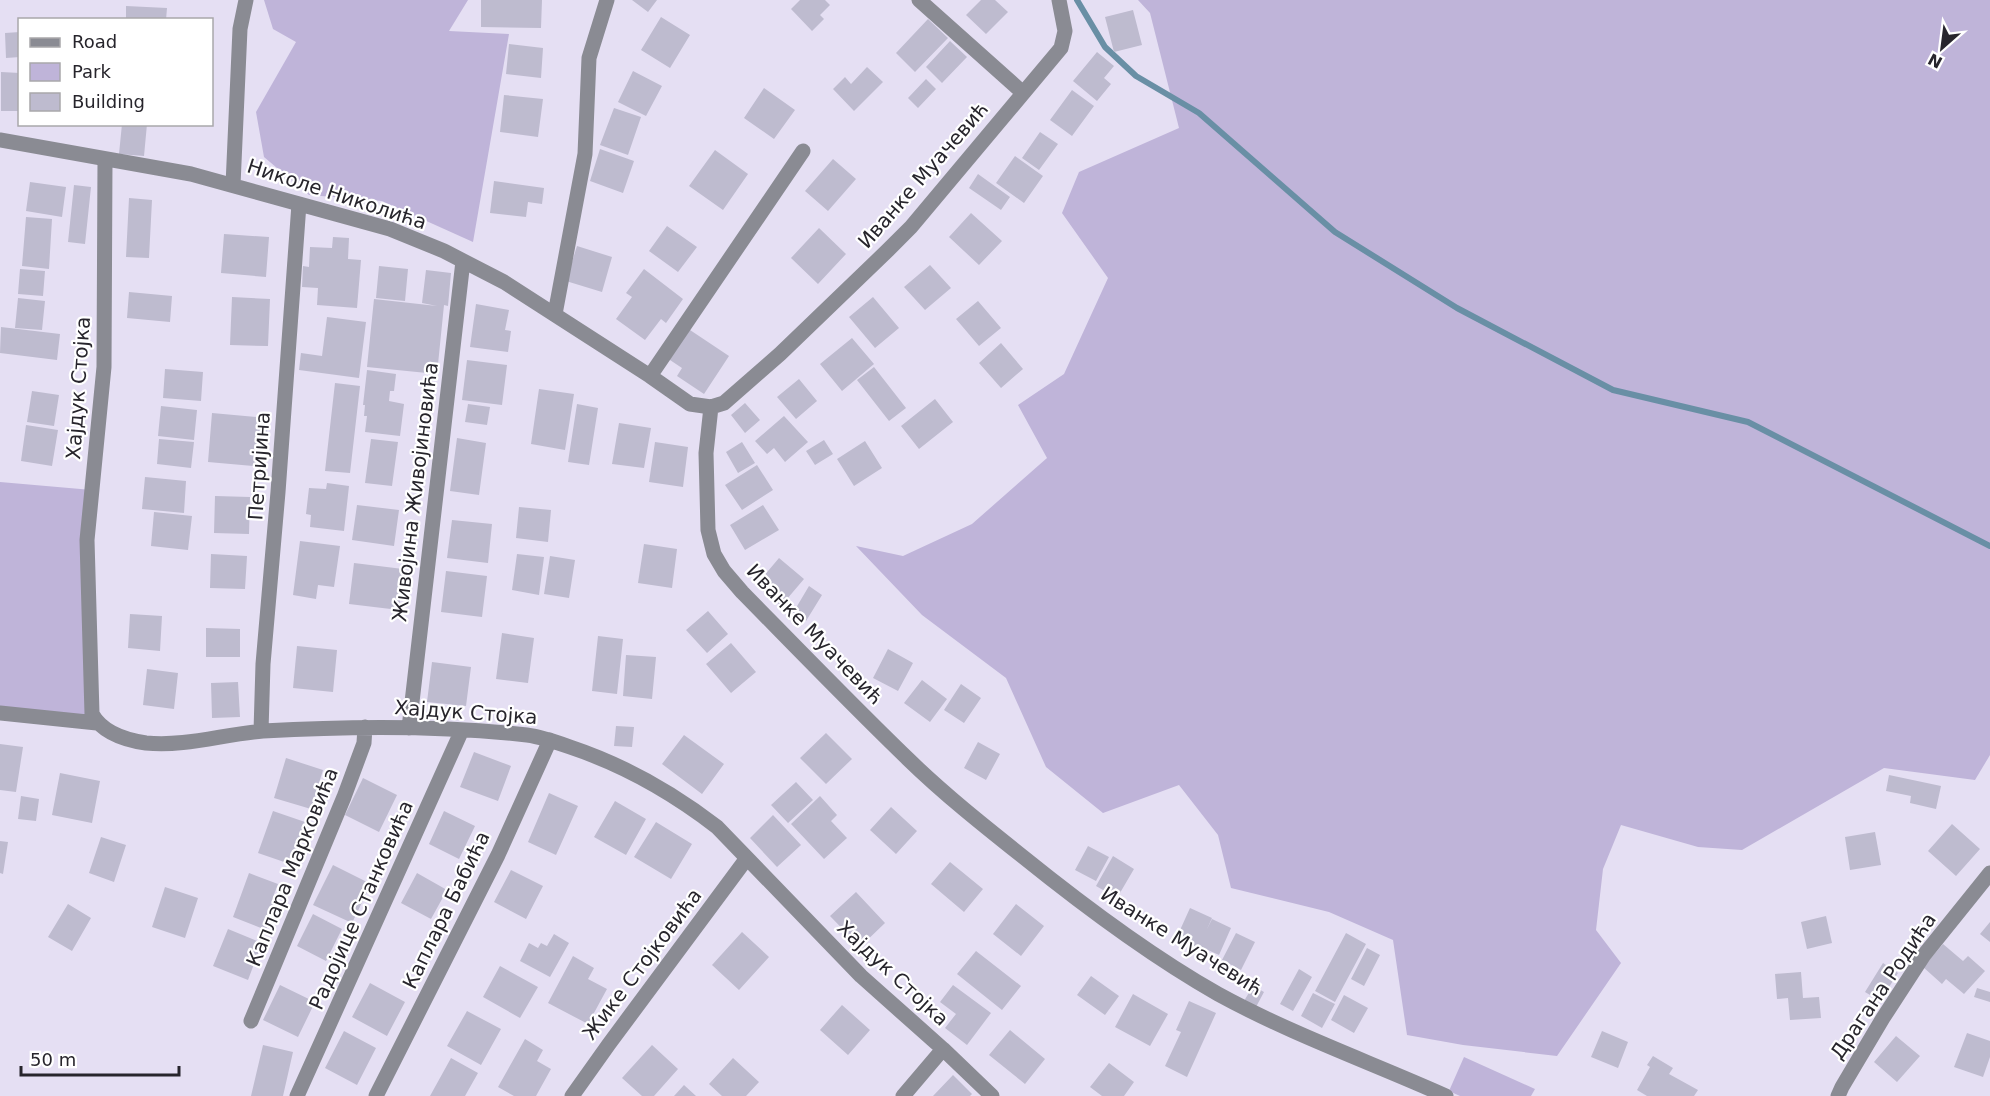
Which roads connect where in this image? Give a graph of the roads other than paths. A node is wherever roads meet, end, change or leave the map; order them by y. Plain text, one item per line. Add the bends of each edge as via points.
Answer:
1 (246, 0) edge
2 (607, 0) edge
3 (919, 0) edge
4 (1059, 0) edge
5 (1022, 92) junction
6 (0, 140) edge
7 (803, 151) dead end
8 (105, 160) junction
9 (233, 185) junction
10 (299, 204) junction
11 (463, 261) junction
12 (555, 314) junction
13 (650, 376) junction
14 (711, 407) junction
15 (0, 713) edge
16 (97, 723) junction
17 (365, 727) junction
18 (409, 728) junction
19 (462, 730) junction
20 (261, 731) junction
21 (550, 740) junction
22 (747, 858) junction
23 (1990, 873) edge
24 (251, 1022) dead end
25 (943, 1049) junction
26 (297, 1096) edge
27 (376, 1096) edge
28 (572, 1096) edge
29 (903, 1096) edge
30 (992, 1096) edge
31 (1446, 1096) edge
32 (1838, 1096) edge

1 - 9 street, Николе Николића via 239,40
2 - 12 street via 589,58 585,154
3 - 5 street
4 - 5 street, Иванке Муачевић via 1065,31 1061,48
5 - 14 street, Иванке Муачевић via 911,227 780,354 724,403
6 - 8 street
7 - 13 street
8 - 9 street
8 - 16 street, Хајдук Стојка via 104,367 87,540 92,714
9 - 10 street, Николе Николића
10 - 11 street, Николе Николића via 390,229
10 - 20 street, Петријина
11 - 12 street, Николе Николића
11 - 18 street, Живојина Живојиновића
12 - 13 street, Николе Николића
13 - 14 street, Николе Николића via 690,404
14 - 31 street, Иванке Муачевић via 706,453 708,530 714,554 742,592 909,760 1075,898 1181,971 1218,994 1310,1039
15 - 16 street, Хајдук Стојка
16 - 20 street, Хајдук Стојка via 110,732 145,743
17 - 18 street, Хајдук Стојка
17 - 20 street, Хајдук Стојка
17 - 24 street, Каплара Марковића via 364,743 344,797
18 - 19 street, Хајдук Стојка
19 - 21 street, Хајдук Стојка
19 - 26 street, Радојице Станковића
21 - 22 street, Хајдук Стојка via 592,754 651,782 717,827
21 - 27 street, Каплара Бабића via 498,855
22 - 25 street, Хајдук Стојка via 861,976
22 - 28 street, Жике Стојковића
23 - 32 street, Драгана Родића via 1924,956 1882,1018
25 - 29 street
25 - 30 street, Хајдук Стојка

